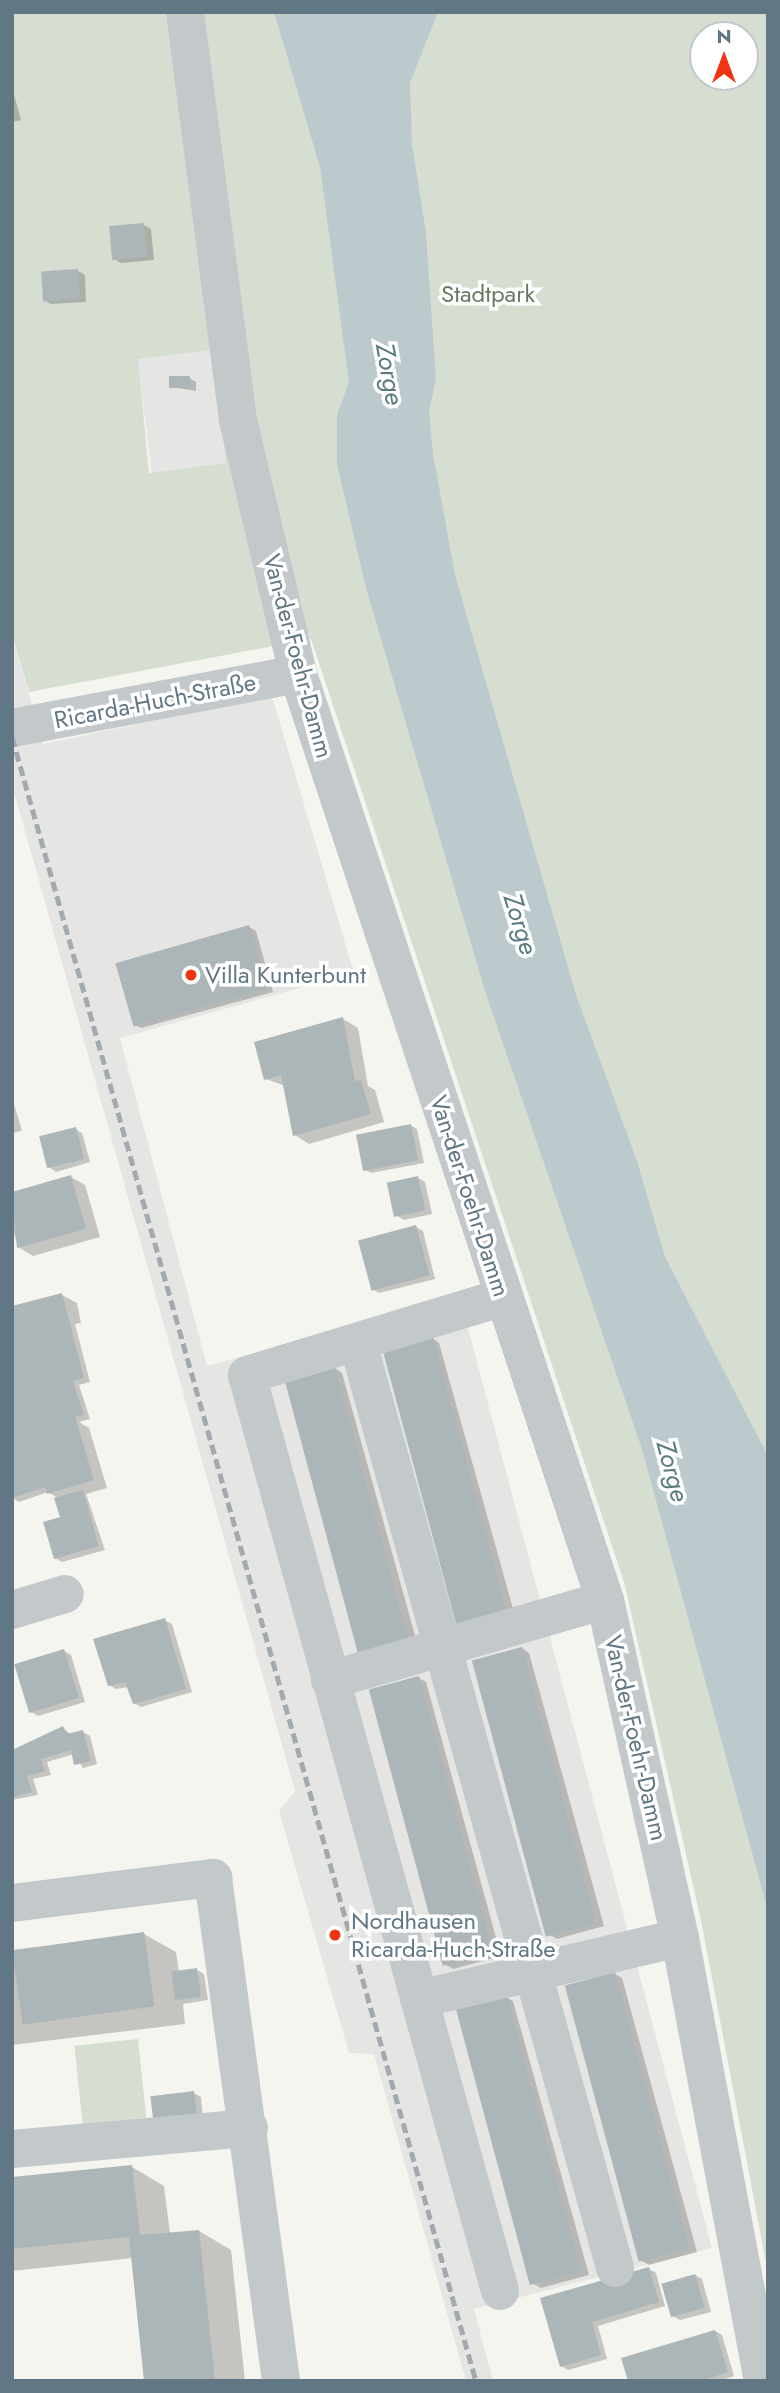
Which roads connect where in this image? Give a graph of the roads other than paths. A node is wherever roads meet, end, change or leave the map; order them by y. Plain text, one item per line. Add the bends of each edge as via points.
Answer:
1 (185, 12) edge
2 (298, 674) junction
3 (12, 728) edge
4 (503, 1297) junction
5 (358, 1343) junction
6 (65, 1594) dead end
7 (605, 1600) junction
8 (12, 1610) edge
9 (442, 1644) junction
10 (330, 1680) junction
11 (12, 1903) edge
12 (681, 1938) junction
13 (534, 1971) junction
14 (419, 1999) junction
15 (249, 2128) junction
16 (12, 2150) edge
17 (615, 2268) dead end
18 (500, 2291) dead end
19 (281, 2381) edge
20 (762, 2381) edge

1 - 2 street, Van-der-Foehr-Damm via 238,420
2 - 3 street, Ricarda-Huch-Straße
2 - 4 street, Van-der-Foehr-Damm
4 - 5 street
4 - 7 street, Van-der-Foehr-Damm
5 - 9 street
5 - 10 street via 247,1375
6 - 8 street
7 - 9 street
7 - 12 street, Van-der-Foehr-Damm
9 - 10 street
9 - 13 street
10 - 14 street
11 - 15 street via 213,1878
12 - 13 street
12 - 20 street, Van-der-Foehr-Damm
13 - 14 street
13 - 17 street
14 - 18 street
15 - 16 street
15 - 19 street

